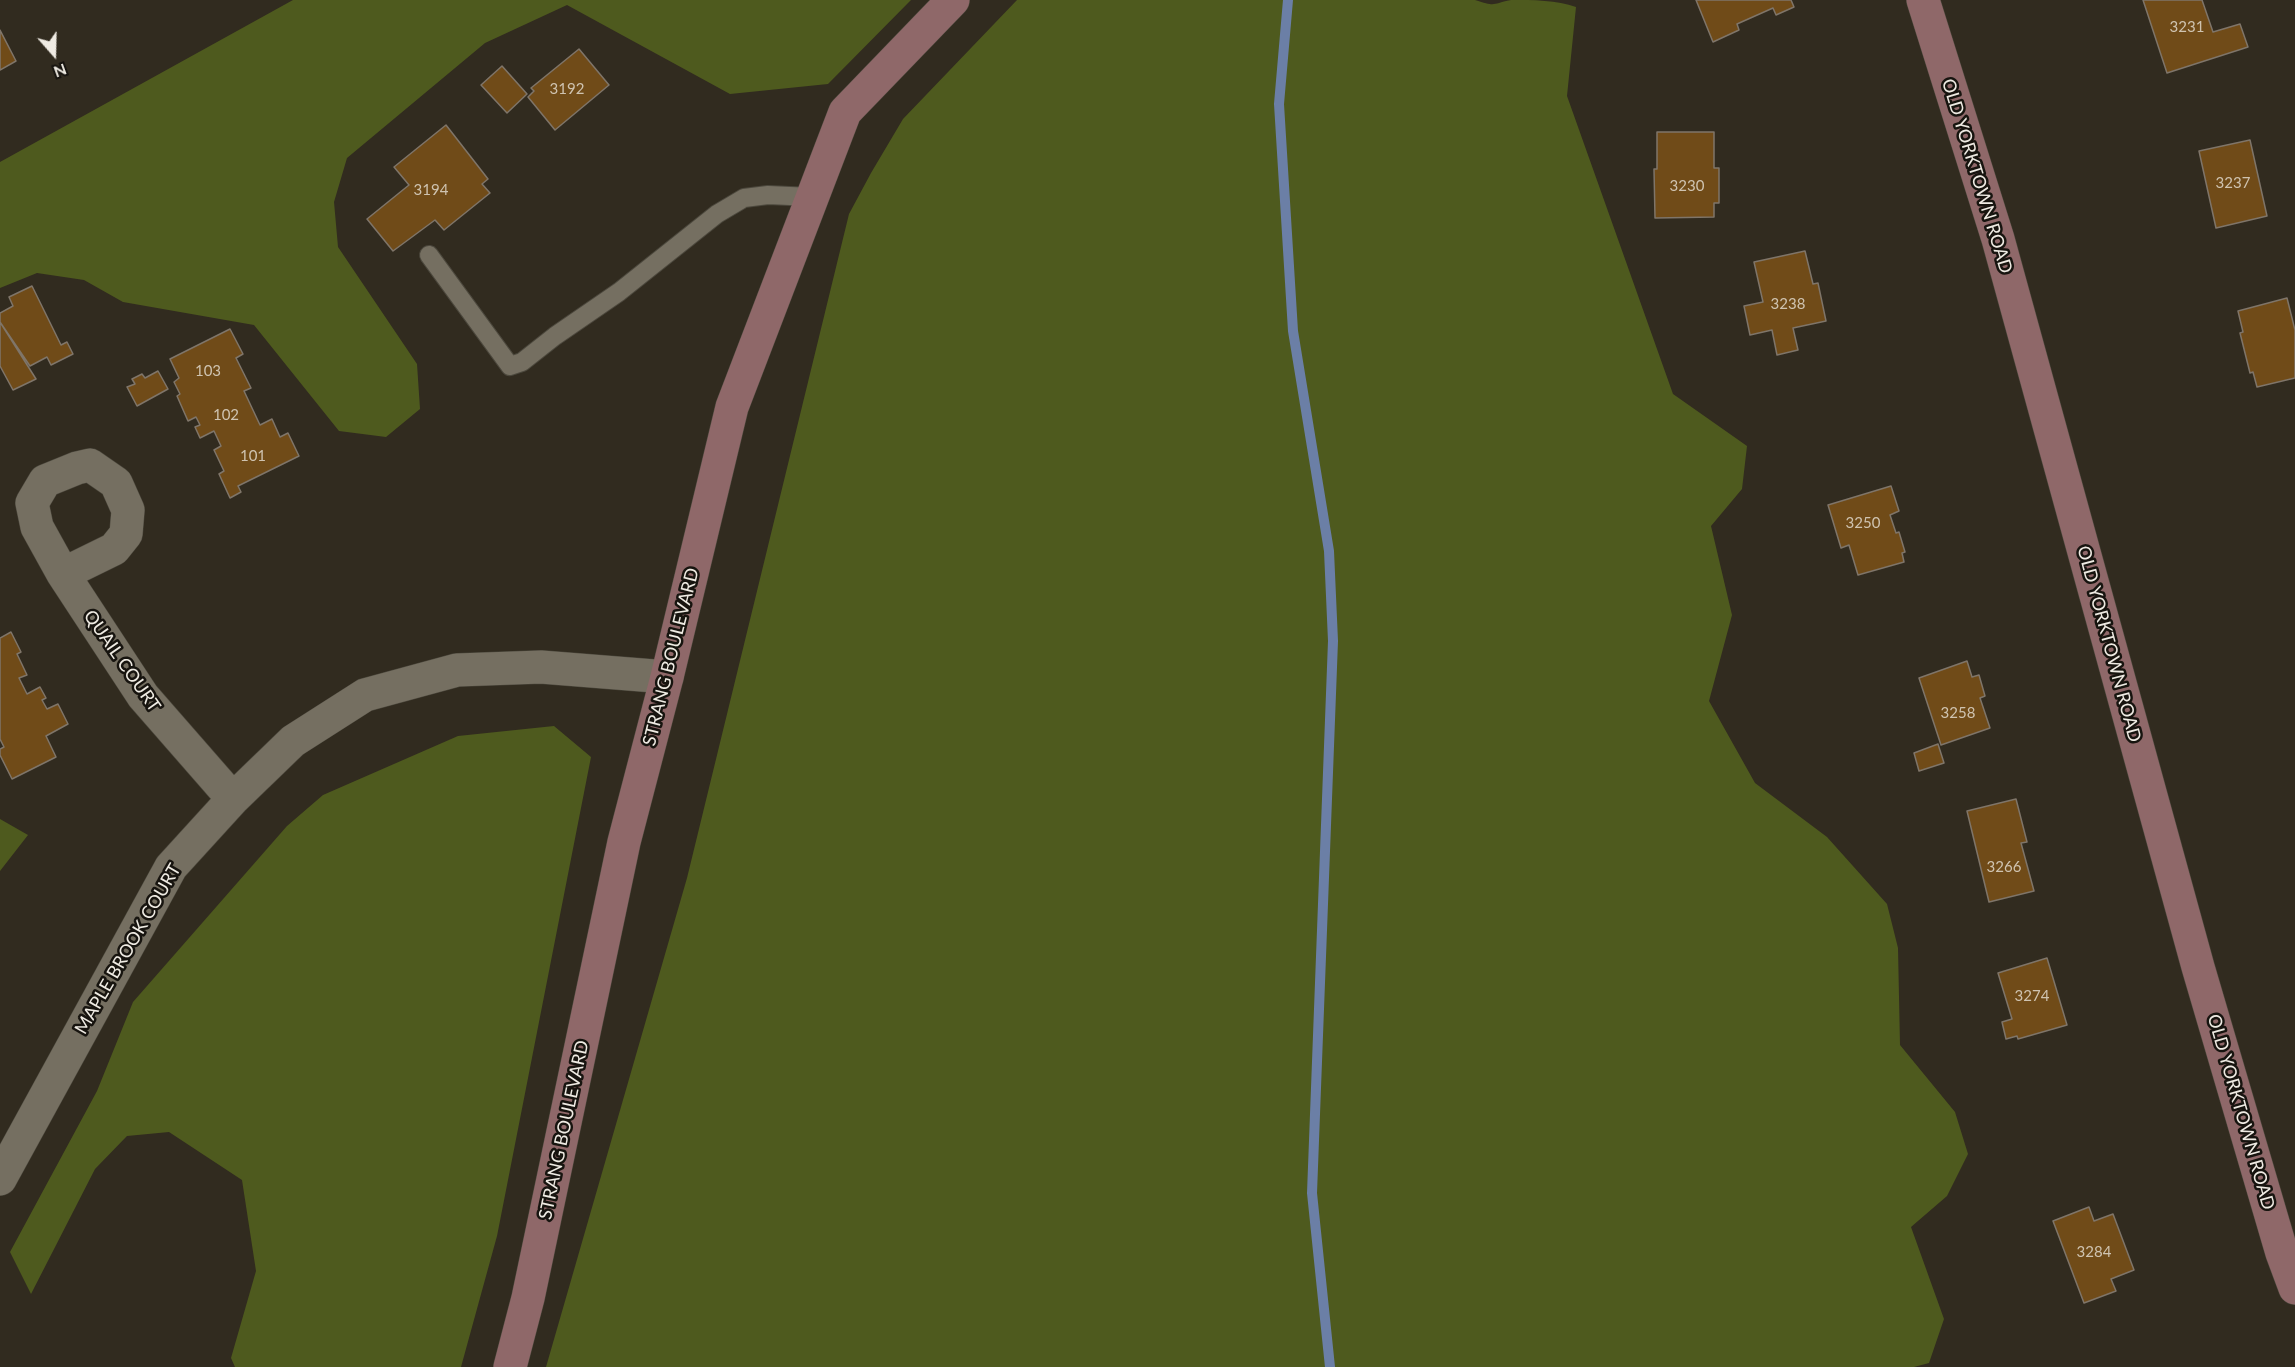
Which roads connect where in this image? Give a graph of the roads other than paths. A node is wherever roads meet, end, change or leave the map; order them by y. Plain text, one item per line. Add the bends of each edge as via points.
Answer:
1 (953, 0) edge
2 (1923, 0) edge
3 (812, 197) junction
4 (429, 255) dead end
5 (63, 574) dead end
6 (667, 677) junction
7 (233, 799) junction
8 (0, 1179) edge
9 (2295, 1288) edge
10 (510, 1367) edge

1 - 3 street, STRANG BOULEVARD via 845,111
2 - 9 street, OLD YORKTOWN ROAD via 1998,239 2198,967
3 - 4 lane via 744,198 717,214 522,362 510,366
3 - 6 street, STRANG BOULEVARD via 732,407
5 - 7 street, QUAIL COURT via 142,696
6 - 7 street, MAPLE BROOK COURT via 542,667 457,670 365,695 293,741
6 - 10 street, STRANG BOULEVARD via 624,842
7 - 8 street, MAPLE BROOK COURT via 171,867

